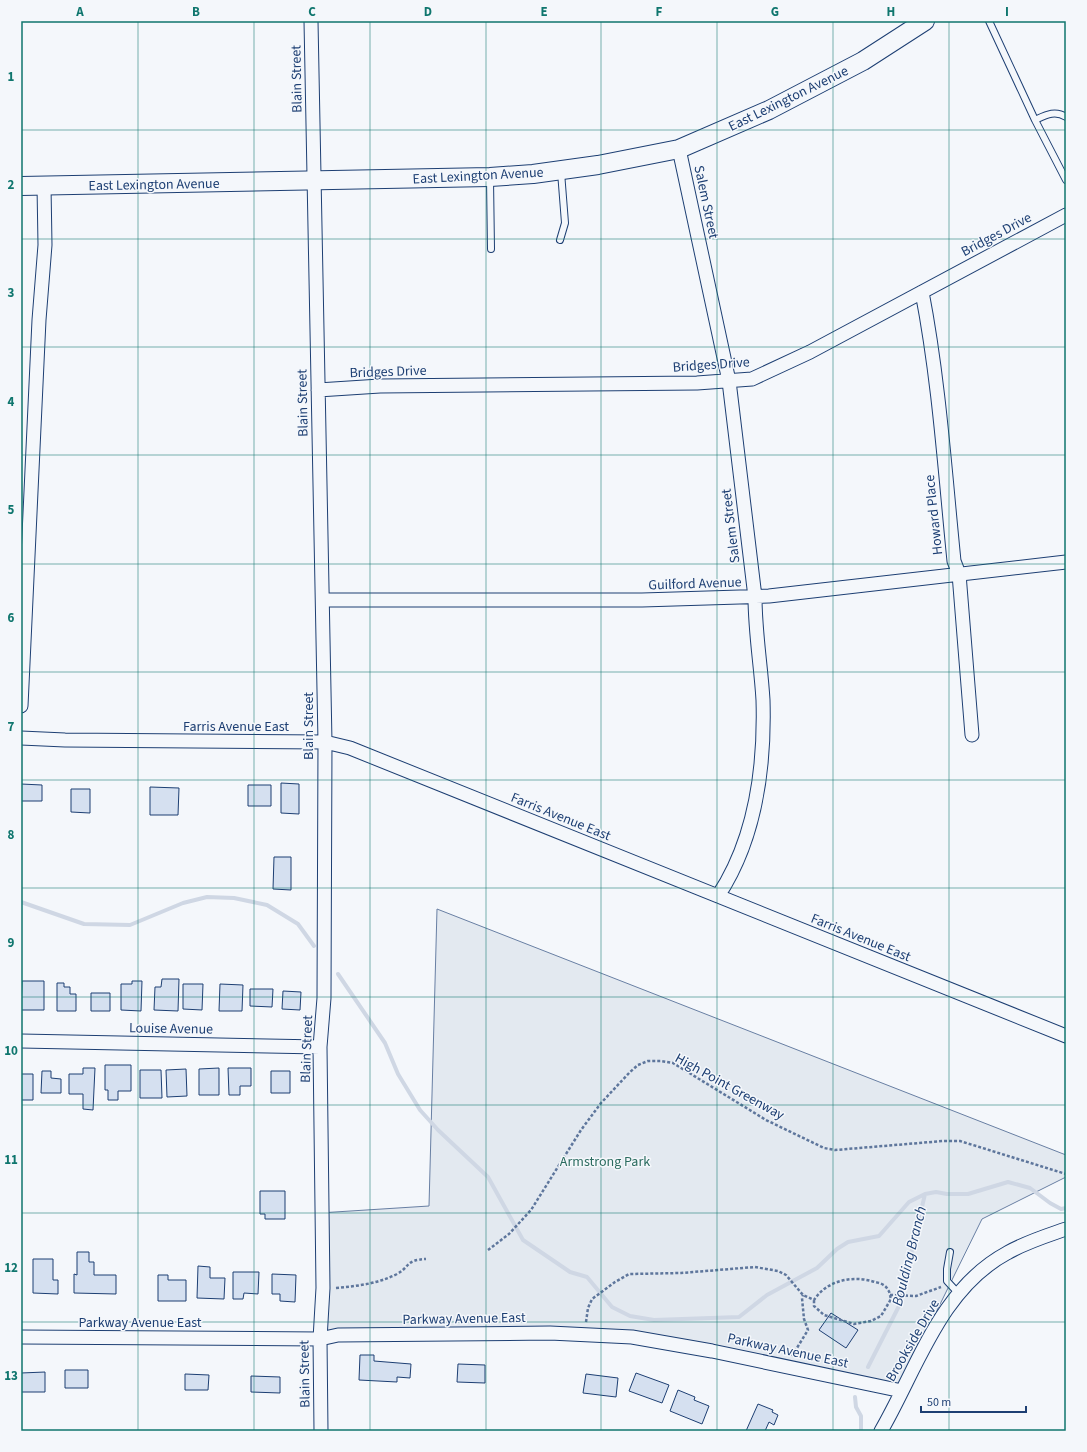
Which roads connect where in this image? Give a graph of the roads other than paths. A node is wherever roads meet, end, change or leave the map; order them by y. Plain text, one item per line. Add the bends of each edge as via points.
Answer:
1 (311, 21) edge
2 (925, 21) edge
3 (989, 21) edge
4 (1066, 118) edge
5 (1035, 120) junction
6 (679, 149) junction
7 (561, 170) junction
8 (490, 177) junction
9 (314, 180) junction
10 (1066, 180) edge
11 (21, 186) edge
12 (44, 186) junction
13 (1066, 215) edge
14 (560, 240) dead end
15 (491, 249) dead end
16 (922, 292) junction
17 (729, 381) junction
18 (318, 390) junction
19 (28, 429) edge
20 (1066, 562) edge
21 (959, 574) junction
22 (755, 597) junction
23 (323, 600) junction
24 (21, 706) edge
25 (972, 735) dead end
26 (21, 738) edge
27 (325, 742) junction
28 (718, 896) junction
29 (1066, 1036) edge
30 (21, 1041) edge
31 (320, 1047) junction
32 (1066, 1229) edge
33 (950, 1252) dead end
34 (959, 1294) junction
35 (21, 1337) edge
36 (320, 1339) junction
37 (902, 1391) junction
38 (321, 1431) edge
39 (881, 1431) edge

1 - 9 street, Blain Street
2 - 6 main road, East Lexington Avenue via 851,67 769,110
3 - 5 lane
4 - 5 lane via 1057,113
5 - 10 lane
6 - 7 main road, East Lexington Avenue
6 - 17 street, Salem Street
7 - 8 main road, East Lexington Avenue
7 - 14 lane via 564,223
8 - 9 main road, East Lexington Avenue
8 - 15 lane
9 - 12 main road, East Lexington Avenue
9 - 18 street, Blain Street
11 - 12 main road, East Lexington Avenue
12 - 19 street via 45,245
13 - 16 street, Bridges Drive
16 - 17 street, Bridges Drive via 810,352 752,379
16 - 21 street, Howard Place via 940,426 954,561
17 - 18 street, Bridges Drive via 380,386
17 - 22 street, Salem Street
18 - 23 street, Blain Street
19 - 24 street
20 - 21 street, Guilford Avenue
21 - 22 street, Guilford Avenue
21 - 25 street, Howard Place
22 - 23 street, Guilford Avenue via 642,600
22 - 28 street, Salem Street via 755,624 763,700 761,764 747,835 726,884
23 - 27 street, Blain Street
26 - 27 street, Farris Avenue East
27 - 28 street, Farris Avenue East via 350,748
27 - 31 street, Blain Street via 324,998
28 - 29 street, Farris Avenue East
30 - 31 street, Louise Avenue
31 - 36 street, Blain Street via 323,1288
32 - 34 street, Brookside Drive via 1006,1253 974,1277
33 - 34 lane via 947,1281
34 - 37 street, Brookside Drive via 927,1342
35 - 36 street, Parkway Avenue East
36 - 37 street, Parkway Avenue East via 338,1335 550,1333 632,1337
36 - 38 street, Blain Street
37 - 39 street, Brookside Drive

